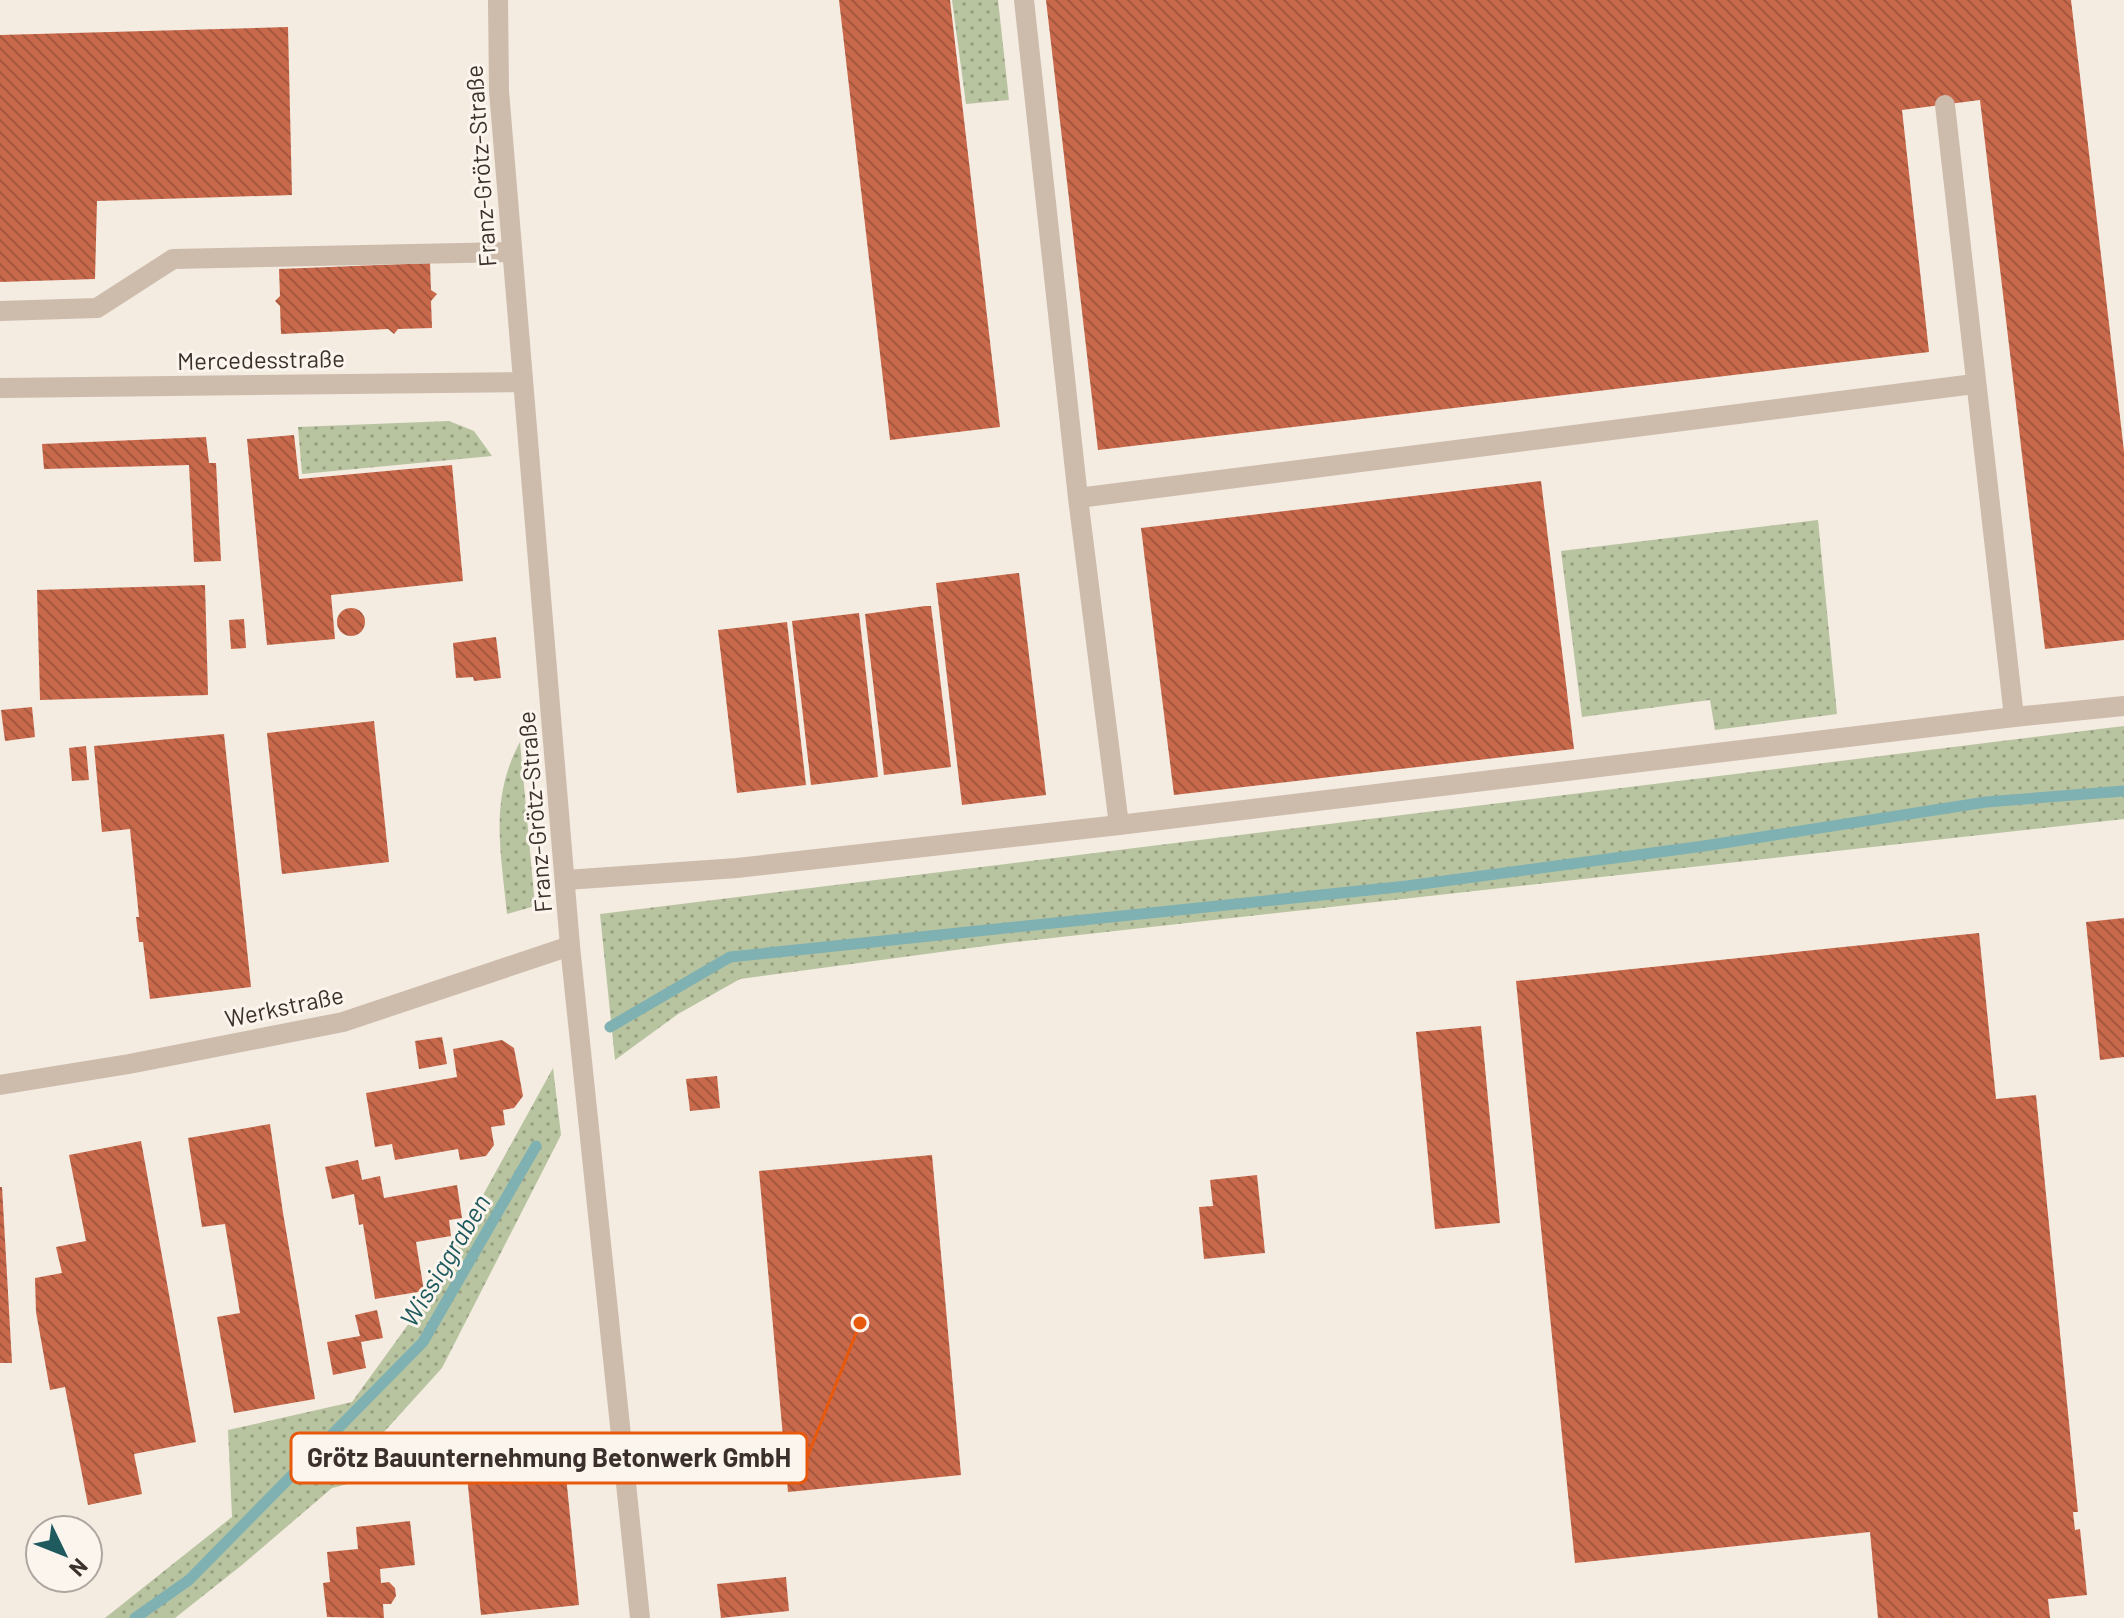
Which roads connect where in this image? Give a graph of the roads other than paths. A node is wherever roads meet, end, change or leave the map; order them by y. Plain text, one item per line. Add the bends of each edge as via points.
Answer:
1 (498, 0) edge
2 (1024, 0) edge
3 (1945, 105) dead end
4 (512, 252) junction
5 (0, 311) edge
6 (523, 382) junction
7 (1974, 384) junction
8 (0, 388) edge
9 (1078, 498) junction
10 (2124, 706) edge
11 (2014, 717) junction
12 (1119, 825) junction
13 (566, 880) junction
14 (570, 946) junction
15 (0, 1085) edge
16 (640, 1618) edge

1 - 4 street, Franz-Grötz-Straße via 499,91
2 - 9 street
3 - 7 street
4 - 5 street via 173,259 97,308
4 - 6 street, Franz-Grötz-Straße
6 - 8 street, Mercedesstraße
6 - 13 street, Franz-Grötz-Straße
7 - 9 street
7 - 11 street
9 - 12 street
10 - 11 street
11 - 12 street
12 - 13 street via 737,868
13 - 14 street, Franz-Grötz-Straße
14 - 15 street, Werkstraße via 343,1022
14 - 16 street, Franz-Grötz-Straße

